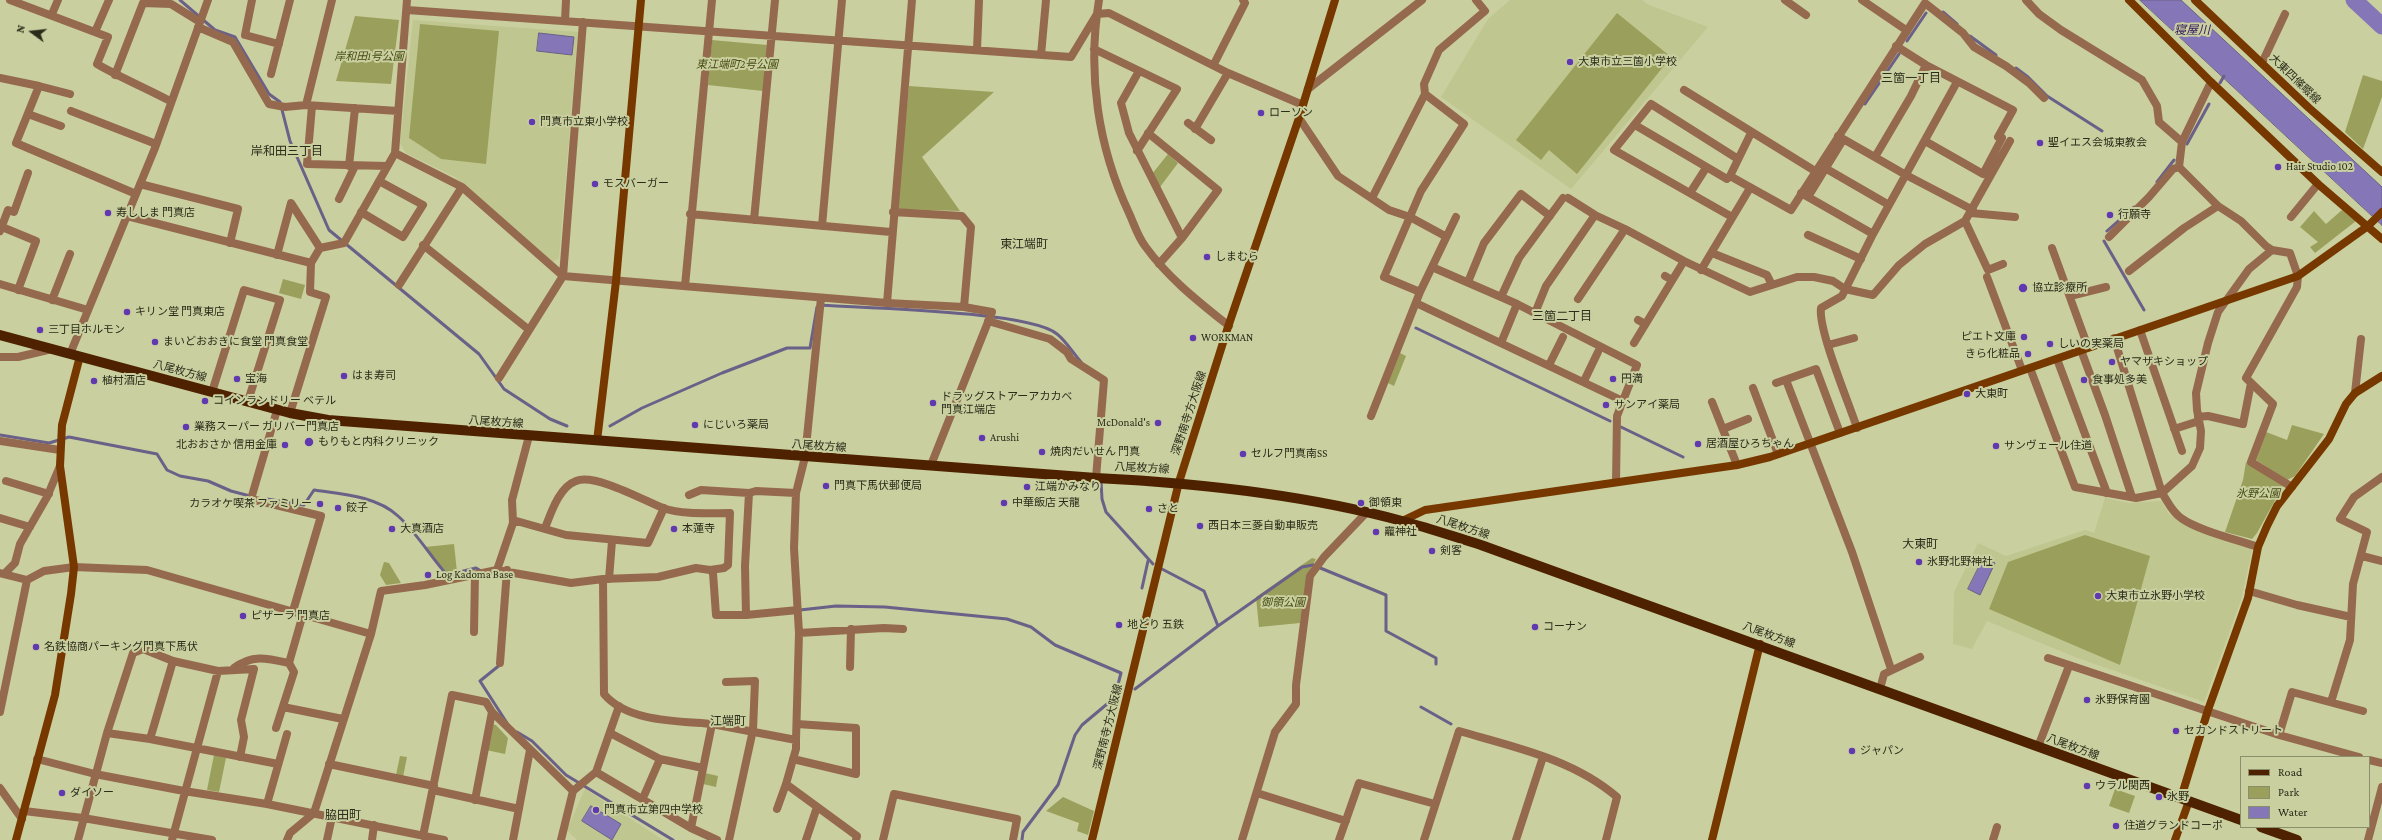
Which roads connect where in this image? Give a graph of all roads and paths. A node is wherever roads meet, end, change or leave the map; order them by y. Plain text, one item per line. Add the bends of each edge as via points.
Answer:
1 (10, 0) edge
2 (58, 0) edge
3 (109, 0) edge
4 (208, 0) edge
5 (252, 0) edge
6 (290, 0) edge
7 (332, 0) edge
8 (408, 0) edge
9 (566, 0) edge
10 (641, 0) edge
11 (712, 0) edge
12 (775, 0) edge
13 (842, 0) edge
14 (912, 0) edge
15 (979, 0) edge
16 (1046, 0) edge
17 (1099, 0) edge
18 (1243, 0) edge
19 (1335, 0) edge
20 (1422, 0) edge
21 (1476, 0) edge
22 (1785, 0) edge
23 (1863, 0) edge
24 (2026, 0) edge
25 (2129, 0) edge
26 (2195, 0) edge
27 (171, 2) edge
28 (1795, 3) edge
29 (407, 10) junction
30 (52, 14) junction
31 (1097, 14) junction
32 (2285, 14) dead end
33 (1806, 15) dead end
34 (565, 21) junction
35 (583, 22) junction
36 (199, 25) junction
37 (638, 27) junction
38 (1906, 30) junction
39 (709, 31) junction
40 (95, 32) junction
41 (772, 36) junction
42 (839, 40) junction
43 (279, 44) junction
44 (908, 45) junction
45 (1896, 46) junction
46 (1094, 49) junction
47 (977, 50) junction
48 (1041, 55) junction
49 (2262, 63) junction
50 (1214, 64) junction
51 (1926, 65) junction
52 (1139, 70) junction
53 (1228, 73) junction
54 (271, 74) dead end
55 (115, 75) junction
56 (0, 78) edge
57 (1957, 82) junction
58 (2211, 82) junction
59 (39, 86) junction
60 (1308, 89) junction
61 (1684, 90) dead end
62 (70, 94) dead end
63 (1425, 94) junction
64 (2044, 98) dead end
65 (170, 101) junction
66 (1303, 105) junction
67 (309, 106) junction
68 (355, 108) junction
69 (71, 111) dead end
70 (398, 111) junction
71 (28, 114) junction
72 (1299, 118) junction
73 (1188, 123) dead end
74 (1635, 125) junction
75 (61, 126) dead end
76 (1195, 129) junction
77 (1148, 133) junction
78 (1752, 134) junction
79 (1840, 138) junction
80 (1210, 140) dead end
81 (1925, 141) junction
82 (2010, 141) dead end
83 (2182, 142) junction
84 (156, 144) junction
85 (1137, 151) junction
86 (395, 153) junction
87 (1875, 157) junction
88 (1738, 159) junction
89 (352, 166) junction
90 (387, 166) junction
91 (2179, 167) junction
92 (1706, 168) junction
93 (1825, 168) junction
94 (1815, 171) junction
95 (2382, 172) edge
96 (28, 173) dead end
97 (1906, 175) junction
98 (1730, 176) junction
99 (379, 181) junction
100 (140, 184) junction
101 (2318, 184) junction
102 (462, 187) junction
103 (1750, 188) junction
104 (1690, 193) junction
105 (136, 194) junction
106 (1804, 195) junction
107 (1372, 198) junction
108 (338, 200) dead end
109 (1889, 205) junction
110 (2218, 206) junction
111 (361, 212) junction
112 (893, 212) junction
113 (1972, 212) junction
114 (2382, 212) edge
115 (690, 214) junction
116 (1595, 215) junction
117 (127, 216) junction
118 (1550, 216) junction
119 (1410, 217) junction
120 (1456, 217) dead end
121 (1732, 217) junction
122 (2014, 217) dead end
123 (2291, 217) dead end
124 (754, 220) junction
125 (1965, 221) junction
126 (2370, 224) junction
127 (822, 226) junction
128 (1, 229) edge
129 (1625, 229) junction
130 (891, 232) junction
131 (1873, 234) junction
132 (1808, 235) dead end
133 (1445, 236) junction
134 (2109, 237) dead end
135 (1182, 238) junction
136 (2382, 239) edge
137 (230, 243) junction
138 (423, 245) junction
139 (320, 248) junction
140 (2052, 248) dead end
141 (2272, 250) junction
142 (1712, 253) junction
143 (70, 254) dead end
144 (277, 255) junction
145 (1861, 259) junction
146 (1684, 261) junction
147 (311, 263) junction
148 (1159, 264) junction
149 (2003, 264) dead end
150 (1432, 267) junction
151 (1701, 270) junction
152 (2129, 271) dead end
153 (563, 276) junction
154 (2298, 276) junction
155 (1987, 277) dead end
156 (616, 281) junction
157 (1468, 282) junction
158 (0, 284) edge
159 (399, 285) dead end
160 (1772, 285) junction
161 (685, 286) junction
162 (2106, 287) dead end
163 (1845, 289) junction
164 (18, 290) junction
165 (1420, 292) junction
166 (2070, 296) junction
167 (1501, 297) junction
168 (821, 298) junction
169 (1578, 299) dead end
170 (52, 300) junction
171 (887, 303) junction
172 (1416, 303) junction
173 (2222, 303) junction
174 (1517, 304) junction
175 (964, 307) junction
176 (88, 310) junction
177 (1535, 313) junction
178 (988, 321) junction
179 (1228, 326) junction
180 (528, 329) junction
181 (2140, 330) junction
182 (0, 335) edge
183 (1563, 337) dead end
184 (1854, 338) dead end
185 (2114, 338) junction
186 (2361, 339) dead end
187 (1501, 343) junction
188 (1634, 343) dead end
189 (1828, 345) junction
190 (2084, 348) junction
191 (52, 349) junction
192 (1598, 352) dead end
193 (75, 355) junction
194 (0, 357) edge
195 (2057, 359) junction
196 (1549, 365) junction
197 (2026, 369) junction
198 (2382, 376) edge
199 (499, 378) dead end
200 (1786, 380) junction
201 (1584, 381) junction
202 (1776, 383) dead end
203 (2251, 383) junction
204 (1752, 388) dead end
205 (212, 392) junction
206 (2355, 393) junction
207 (248, 401) junction
208 (1623, 401) junction
209 (1712, 402) dead end
210 (277, 410) junction
211 (290, 413) junction
212 (1371, 416) dead end
213 (1748, 419) dead end
214 (2198, 419) junction
215 (1857, 428) junction
216 (1722, 429) junction
217 (2174, 430) junction
218 (1840, 433) junction
219 (529, 436) junction
220 (0, 441) edge
221 (597, 441) junction
222 (1810, 443) junction
223 (60, 450) junction
224 (2182, 451) dead end
225 (1778, 454) junction
226 (805, 456) junction
227 (1736, 465) junction
228 (60, 466) junction
229 (931, 466) junction
230 (2382, 477) edge
231 (1096, 478) junction
232 (6, 480) dead end
233 (1179, 482) junction
234 (1616, 482) junction
235 (2292, 487) junction
236 (749, 493) junction
237 (796, 493) junction
238 (2107, 493) junction
239 (2162, 493) junction
240 (49, 494) junction
241 (689, 495) dead end
242 (2132, 497) junction
243 (664, 508) junction
244 (1366, 513) junction
245 (0, 518) edge
246 (513, 520) junction
247 (1402, 521) junction
248 (30, 527) junction
249 (545, 528) junction
250 (612, 540) junction
251 (2258, 547) junction
252 (2362, 556) junction
253 (2382, 561) edge
254 (74, 567) junction
255 (497, 570) junction
256 (507, 570) junction
257 (710, 570) junction
258 (2, 573) edge
259 (475, 575) junction
260 (606, 579) junction
261 (27, 580) junction
262 (2249, 591) junction
263 (798, 610) junction
264 (293, 611) junction
265 (303, 614) junction
266 (746, 615) junction
267 (2351, 617) junction
268 (851, 629) junction
269 (903, 629) dead end
270 (474, 632) dead end
271 (799, 633) junction
272 (371, 634) junction
273 (1760, 644) junction
274 (1920, 657) dead end
275 (2048, 658) dead end
276 (173, 661) junction
277 (289, 663) junction
278 (500, 663) dead end
279 (2069, 666) junction
280 (850, 667) dead end
281 (234, 668) junction
282 (1891, 669) junction
283 (218, 671) junction
284 (726, 682) dead end
285 (1880, 689) junction
286 (2331, 702) junction
287 (619, 706) junction
288 (283, 707) junction
289 (2208, 710) junction
290 (2363, 711) dead end
291 (0, 712) edge
292 (492, 712) junction
293 (343, 719) junction
294 (712, 724) junction
295 (797, 724) junction
296 (276, 728) dead end
297 (753, 730) junction
298 (107, 732) junction
299 (610, 733) junction
300 (287, 734) dead end
301 (2279, 735) junction
302 (150, 739) junction
303 (796, 740) junction
304 (2038, 747) junction
305 (196, 748) junction
306 (530, 750) junction
307 (240, 756) junction
308 (2355, 756) edge
309 (1543, 758) junction
310 (37, 759) junction
311 (660, 759) junction
312 (793, 759) junction
313 (2370, 760) edge
314 (2382, 763) edge
315 (278, 764) junction
316 (329, 764) junction
317 (703, 768) junction
318 (596, 772) junction
319 (96, 774) junction
320 (786, 784) junction
321 (2382, 787) edge
322 (0, 788) edge
323 (433, 788) junction
324 (575, 789) junction
325 (184, 791) junction
326 (1256, 793) junction
327 (642, 798) junction
328 (2185, 799) junction
329 (475, 800) junction
330 (267, 804) junction
331 (1435, 804) junction
332 (817, 807) junction
333 (519, 809) junction
334 (777, 809) dead end
335 (314, 813) junction
336 (23, 815) junction
337 (332, 817) junction
338 (83, 818) junction
339 (1346, 820) junction
340 (2240, 820) edge
341 (374, 825) junction
342 (690, 828) junction
343 (1997, 828) dead end
344 (2264, 828) edge
345 (173, 837) edge
346 (418, 837) edge
347 (16, 840) edge
348 (78, 840) edge
349 (212, 840) edge
350 (287, 840) edge
351 (328, 840) edge
352 (372, 840) edge
353 (444, 840) edge
354 (513, 840) edge
355 (561, 840) edge
356 (717, 840) edge
357 (729, 840) edge
358 (806, 840) edge
359 (856, 840) edge
360 (884, 840) edge
361 (1013, 840) edge
362 (1092, 840) edge
363 (1242, 840) edge
364 (1339, 840) edge
365 (1424, 840) edge
366 (1516, 840) edge
367 (1606, 840) edge
368 (1712, 840) edge
369 (1992, 840) edge
370 (2176, 840) edge
371 (2297, 840) edge
372 (2368, 840) edge

1 - 30 street
2 - 30 street
3 - 40 street
4 - 36 street
5 - 43 street via 245,35
6 - 43 street
7 - 67 street
8 - 29 street
9 - 34 street
10 - 37 street
11 - 39 street
12 - 41 street
13 - 42 street
14 - 44 street
15 - 47 street
16 - 48 street
17 - 31 street
18 - 50 street via 1245,2
19 - 60 street, 深野南寺方大阪線
20 - 60 street
21 - 63 street via 1485,11 1439,50 1424,84
22 - 28 street
23 - 38 street
24 - 83 street via 2039,14 2061,30 2142,80 2157,106 2159,122
25 - 58 street
26 - 49 street, 大東四條畷線
27 - 36 street
27 - 55 street via 143,3
28 - 33 street
29 - 34 street
29 - 70 street
30 - 40 street
31 - 46 street
31 - 48 street via 1071,57
31 - 50 street via 1109,13
32 - 49 street
34 - 35 street
35 - 37 street
35 - 153 street
36 - 65 street
36 - 67 street via 233,42 269,104 285,107
37 - 39 street
37 - 156 street
38 - 45 street
38 - 64 street via 1925,3 1963,33 1974,47 2006,66
39 - 41 street
39 - 115 street
40 - 55 street via 108,37 97,64
41 - 42 street
41 - 124 street
42 - 44 street
42 - 127 street
43 - 54 street
44 - 47 street
44 - 112 street
45 - 51 street
45 - 79 street
46 - 52 street
46 - 148 street via 1095,99 1114,180 1144,245
47 - 48 street
49 - 95 street, 大東四條畷線
50 - 53 street
51 - 57 street
51 - 87 street
52 - 77 street via 1177,89
52 - 85 street via 1121,103
53 - 66 street
53 - 76 street
55 - 65 street
56 - 59 street
57 - 81 street
57 - 81 street via 2013,110 1998,137 2002,138 1983,174
58 - 83 street
58 - 101 street
59 - 62 street
59 - 71 street
60 - 66 street, 深野南寺方大阪線
61 - 78 street
63 - 107 street
63 - 119 street via 1464,124 1421,192
65 - 84 street
66 - 72 street, 深野南寺方大阪線
67 - 68 street
67 - 89 street via 307,164
68 - 70 street
68 - 89 street
69 - 84 street
70 - 86 street
71 - 75 street
71 - 105 street via 16,143
72 - 107 street via 1338,176
72 - 179 street, 深野南寺方大阪線
73 - 76 street
74 - 88 street via 1651,104
74 - 92 street
74 - 104 street via 1614,150
76 - 80 street
77 - 85 street
77 - 135 street via 1218,190
78 - 88 street
78 - 94 street
79 - 87 street
79 - 93 street
79 - 94 street
81 - 97 street
82 - 113 street
83 - 91 street
84 - 100 street
85 - 135 street
86 - 90 street
86 - 102 street
87 - 97 street
88 - 98 street
89 - 90 street
89 - 108 street
90 - 99 street
91 - 110 street
91 - 134 street via 2173,169
92 - 98 street via 1727,179
92 - 104 street
93 - 106 street
93 - 109 street
94 - 106 street
96 - 128 street via 14,212 8,210
97 - 109 street
97 - 113 street
98 - 103 street
99 - 111 street
99 - 111 street via 423,205 403,237
100 - 105 street
100 - 137 street via 238,209
101 - 123 street
101 - 126 street
102 - 138 street
102 - 153 street
103 - 106 street via 1791,210
103 - 121 street
104 - 121 street
105 - 117 street
106 - 131 street
107 - 119 street via 1389,210
109 - 131 street
110 - 141 street via 2241,221
110 - 152 street via 2184,228
111 - 139 street via 344,243
112 - 130 street
112 - 175 street via 962,216 972,226
113 - 122 street
113 - 125 street
114 - 126 street
115 - 124 street
115 - 161 street
116 - 118 street via 1565,198
116 - 129 street
116 - 177 street via 1546,286
117 - 137 street
117 - 176 street
118 - 157 street via 1521,194 1484,243
118 - 167 street via 1519,258
119 - 133 street
119 - 165 street via 1384,277
120 - 133 street
121 - 142 street
124 - 127 street
125 - 149 street via 1988,270
125 - 163 street via 1925,244 1899,264 1873,295
126 - 136 street
126 - 154 street
127 - 130 street
128 - 164 street via 36,241
129 - 146 street
129 - 169 street via 1597,263 1581,288
130 - 171 street
131 - 145 street
132 - 145 street
133 - 150 street
135 - 148 street
137 - 144 street
138 - 159 street
138 - 180 street
139 - 144 street via 291,203
139 - 147 street
140 - 166 street
141 - 154 street via 2290,253
141 - 173 street via 2249,269
142 - 151 street
142 - 160 street via 1767,275
143 - 170 street
144 - 147 street
145 - 163 street
146 - 151 street
146 - 188 street via 1669,278 1641,322
147 - 211 street via 310,292 326,297
148 - 179 street via 1198,302
150 - 157 street
150 - 165 street
151 - 160 street via 1750,292
153 - 156 street
153 - 180 street
154 - 173 street
154 - 203 street via 2297,287 2246,378
155 - 197 street
156 - 161 street
156 - 221 street
157 - 167 street
158 - 164 street
160 - 163 street via 1797,277 1814,277 1833,281
161 - 168 street
162 - 166 street
163 - 189 street via 1842,296 1821,308 1820,316
164 - 170 street
165 - 172 street
166 - 190 street
167 - 174 street
168 - 171 street
168 - 226 street
170 - 176 street
171 - 175 street
172 - 187 street
172 - 212 street
173 - 181 street
173 - 214 street via 2208,343 2196,393
174 - 177 street
174 - 187 street
175 - 178 street via 992,312
176 - 193 street
177 - 208 street via 1637,365
178 - 229 street
178 - 231 street via 1050,339 1071,359 1104,380
179 - 233 street, 深野南寺方大阪線
180 - 199 street
181 - 185 street
181 - 217 street
182 - 191 main road, 八尾枚方線
183 - 196 street
184 - 189 street
185 - 190 street
185 - 239 street
186 - 206 street
187 - 196 street
189 - 215 street
190 - 195 street
190 - 242 street
191 - 193 main road, 八尾枚方線
191 - 194 street via 18,358
192 - 201 street
193 - 205 main road, 八尾枚方線
193 - 223 street
195 - 197 street
195 - 238 street
196 - 201 street
197 - 215 street
197 - 238 street via 2075,487
198 - 206 street
200 - 202 street
200 - 218 street via 1816,369
200 - 222 street
201 - 208 street
203 - 214 street via 2243,424 2208,416
203 - 235 street via 2273,404 2251,462
204 - 225 street
205 - 207 main road, 八尾枚方線
205 - 207 street via 244,290 280,300
206 - 235 street via 2346,404 2328,439
207 - 210 main road, 八尾枚方線
208 - 234 street via 1617,416
209 - 216 street
210 - 211 main road, 八尾枚方線
210 - 264 street via 251,499 321,516
211 - 219 main road, 八尾枚方線 via 328,420
213 - 216 street
214 - 217 street
214 - 239 street via 2201,431 2200,448 2192,466
215 - 218 street
216 - 227 street
217 - 224 street
218 - 222 street
219 - 221 main road, 八尾枚方線
219 - 246 street via 512,500
220 - 223 street
221 - 226 main road, 八尾枚方線
222 - 225 street
222 - 282 street via 1852,552
223 - 228 street
225 - 227 street
226 - 229 main road, 八尾枚方線
226 - 237 street
227 - 234 street
228 - 240 street
228 - 254 street
229 - 231 main road, 八尾枚方線
230 - 252 street via 2354,497 2340,519 2367,532
231 - 233 main road, 八尾枚方線
232 - 240 street
233 - 244 main road, 八尾枚方線 via 1296,499
233 - 362 street, 深野南寺方大阪線
234 - 247 street via 1425,510
235 - 251 street via 2278,506
236 - 237 street
236 - 241 street via 700,490
236 - 266 street via 745,566
237 - 263 street via 794,548
238 - 242 street
239 - 242 street
239 - 251 street via 2172,510 2182,519
240 - 248 street
243 - 249 street via 612,486 586,480 576,481 560,497
243 - 250 street via 648,543
243 - 257 street via 684,512 730,513 728,565
244 - 247 main road, 八尾枚方線
244 - 326 street via 1324,557 1310,576 1296,704 1275,732
245 - 248 street
246 - 249 street
246 - 255 street
247 - 273 main road, 八尾枚方線 via 1481,545
248 - 258 street via 20,544 14,563
249 - 250 street via 566,535
250 - 260 street
251 - 262 street
252 - 253 street
252 - 267 street via 2353,584
254 - 261 street via 44,571
254 - 264 street via 148,570
254 - 310 street via 55,695
255 - 256 street
255 - 259 street
256 - 260 street via 571,583
256 - 278 street
257 - 260 street via 696,568 658,577
257 - 266 street via 713,574 716,615
258 - 261 street
259 - 270 street
259 - 272 street via 381,591
260 - 287 street via 604,694
261 - 291 street
262 - 267 street
262 - 289 street
263 - 266 street
263 - 271 street
264 - 265 street
265 - 272 street
265 - 277 street
267 - 286 street via 2350,640
268 - 269 street
268 - 271 street
268 - 280 street
271 - 295 street
272 - 293 street
273 - 285 main road, 八尾枚方線
273 - 368 street
274 - 282 street
275 - 279 street
276 - 283 street
276 - 298 street via 143,649 133,653
276 - 302 street
277 - 281 street via 267,658 245,660
277 - 288 street via 294,672
279 - 289 street
279 - 304 street
281 - 283 street
281 - 307 street via 254,669 241,720 244,737
282 - 285 street via 1884,674
283 - 305 street
284 - 297 street via 755,681
285 - 304 main road, 八尾枚方線
286 - 290 street
286 - 301 street via 2292,692
287 - 294 street via 650,719
287 - 299 street
288 - 293 street
288 - 296 street
289 - 301 street
289 - 328 street
292 - 306 street
292 - 323 street via 486,702 452,696
292 - 329 street
293 - 316 street
294 - 297 street
294 - 317 street
295 - 303 street
295 - 312 street via 856,728 856,774
297 - 303 street
297 - 357 street
298 - 302 street
298 - 319 street
299 - 311 street
299 - 318 street
300 - 315 street
301 - 308 street
302 - 305 street
303 - 312 street
304 - 328 main road, 八尾枚方線
305 - 307 street
305 - 325 street
306 - 324 street
306 - 333 street
307 - 315 street
309 - 331 street via 1459,731
309 - 366 street
309 - 367 street via 1568,764 1617,797
310 - 319 street
310 - 336 street
311 - 317 street
311 - 327 street
312 - 320 street
313 - 314 street
315 - 330 street
316 - 323 street
316 - 335 street
317 - 342 street
318 - 324 street
318 - 327 street
319 - 325 street
319 - 338 street
320 - 332 street
320 - 334 street
321 - 372 street
322 - 336 street
323 - 329 street
323 - 346 street
324 - 355 street
325 - 330 street
325 - 345 street
326 - 339 street
326 - 363 street
327 - 342 street
328 - 340 main road, 八尾枚方線
328 - 370 street
329 - 333 street
330 - 335 street
331 - 339 street via 1359,783
331 - 365 street
332 - 358 street
332 - 359 street via 857,836
333 - 354 street
335 - 337 street
335 - 350 street via 290,833
336 - 338 street
336 - 347 street
337 - 341 street
337 - 351 street
338 - 345 street
338 - 348 street
339 - 364 street
341 - 346 street
341 - 352 street
342 - 356 street
343 - 369 street
344 - 371 main road
345 - 349 street
346 - 353 street
360 - 361 street via 894,794 1017,819

